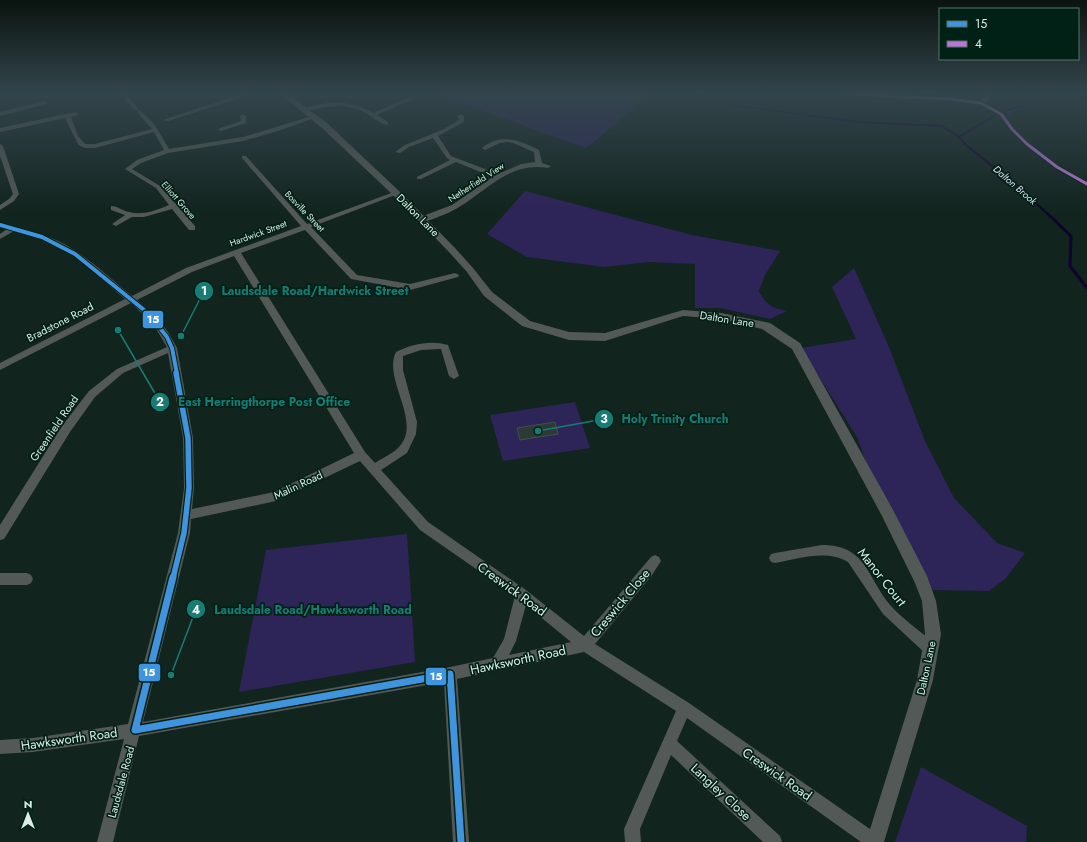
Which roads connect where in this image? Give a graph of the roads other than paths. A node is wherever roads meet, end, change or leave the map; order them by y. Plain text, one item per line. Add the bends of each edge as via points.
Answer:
1 (74, 133) edge
2 (143, 133) edge
3 (158, 133) edge
4 (222, 133) edge
5 (262, 133) edge
6 (331, 133) edge
7 (440, 133) edge
8 (1016, 133) edge
9 (435, 136) junction
10 (224, 142) junction
11 (0, 146) edge
12 (485, 148) dead end
13 (544, 148) dead end
14 (167, 150) junction
15 (535, 150) junction
16 (388, 153) dead end
17 (244, 157) dead end
18 (455, 160) junction
19 (539, 164) junction
20 (548, 166) dead end
21 (499, 177) junction
22 (419, 178) dead end
23 (1087, 184) edge
24 (396, 193) junction
25 (174, 206) junction
26 (0, 208) edge
27 (114, 208) dead end
28 (129, 216) junction
29 (423, 220) junction
30 (116, 224) dead end
31 (0, 225) edge
32 (305, 226) junction
33 (15, 228) junction
34 (192, 228) dead end
35 (0, 237) edge
36 (236, 252) junction
37 (449, 274) dead end
38 (131, 299) junction
39 (172, 348) junction
40 (0, 367) edge
41 (454, 376) dead end
42 (361, 455) junction
43 (375, 469) junction
44 (186, 515) junction
45 (0, 536) edge
46 (775, 558) dead end
47 (655, 561) dead end
48 (0, 579) edge
49 (27, 579) dead end
50 (522, 594) junction
51 (585, 645) junction
52 (931, 649) junction
53 (496, 665) junction
54 (450, 674) junction
55 (684, 708) junction
56 (135, 730) junction
57 (669, 743) junction
58 (0, 747) edge
59 (105, 842) edge
60 (461, 842) edge
61 (633, 842) edge
62 (774, 842) edge
63 (874, 842) edge

1 - 2 street via 80,145 85,146 95,146
3 - 14 street
4 - 10 street
5 - 10 street
6 - 24 street, Dalton Lane
7 - 9 street
8 - 23 street via 1057,167
9 - 16 street via 408,146 400,154
9 - 18 street
10 - 14 street
11 - 26 street via 16,194
12 - 15 street via 502,138
13 - 15 street
14 - 25 street, Elliott Grove via 128,169 158,187
15 - 19 street via 538,152
17 - 32 street, Bosville Street
18 - 21 street
18 - 22 street
19 - 20 street, Netherfield View
19 - 21 street, Netherfield View via 522,165
21 - 29 street, Netherfield View via 455,207
24 - 29 street, Dalton Lane
24 - 32 street, Hardwick Street
25 - 28 street via 145,215
25 - 34 street, Elliott Grove
27 - 28 street
28 - 30 street
29 - 52 street, Dalton Lane via 470,270 488,294 526,324 569,336 605,336 683,313 721,316 766,326 796,346 922,581 929,601 933,634
31 - 33 street, Laudsdale Road
32 - 36 street, Hardwick Street
32 - 37 street, Bosville Street via 354,277 410,286
33 - 35 street
33 - 38 street, Laudsdale Road via 42,237 75,254
36 - 38 street, Hardwick Street via 189,270
36 - 42 street, Creswick Road
38 - 39 street, Laudsdale Road via 158,323
38 - 40 street, Bradstone Road
39 - 44 street, Laudsdale Road via 188,438 190,465
39 - 45 street, Greenfield Road via 120,372 92,394 66,430
41 - 43 street via 445,347 436,345 408,349 398,354 398,370 412,422 411,434 402,450
42 - 43 street, Creswick Road
42 - 44 street, Malin Road via 276,496
43 - 50 street, Creswick Road via 424,526
44 - 56 street, Laudsdale Road via 184,533
46 - 52 street, Manor Court via 822,550 842,552 852,558 887,610
47 - 51 street, Creswick Close
48 - 49 street
50 - 51 street, Creswick Road
50 - 53 street via 510,641
51 - 53 street, Hawksworth Road
51 - 55 street, Creswick Road
52 - 63 street, Dalton Lane via 925,680
53 - 54 street, Hawksworth Road
54 - 56 street, Hawksworth Road
54 - 60 street
55 - 57 street
55 - 63 street, Creswick Road
56 - 58 street, Hawksworth Road via 33,745
56 - 59 street, Laudsdale Road
57 - 61 street via 632,829
57 - 62 street, Langley Close

